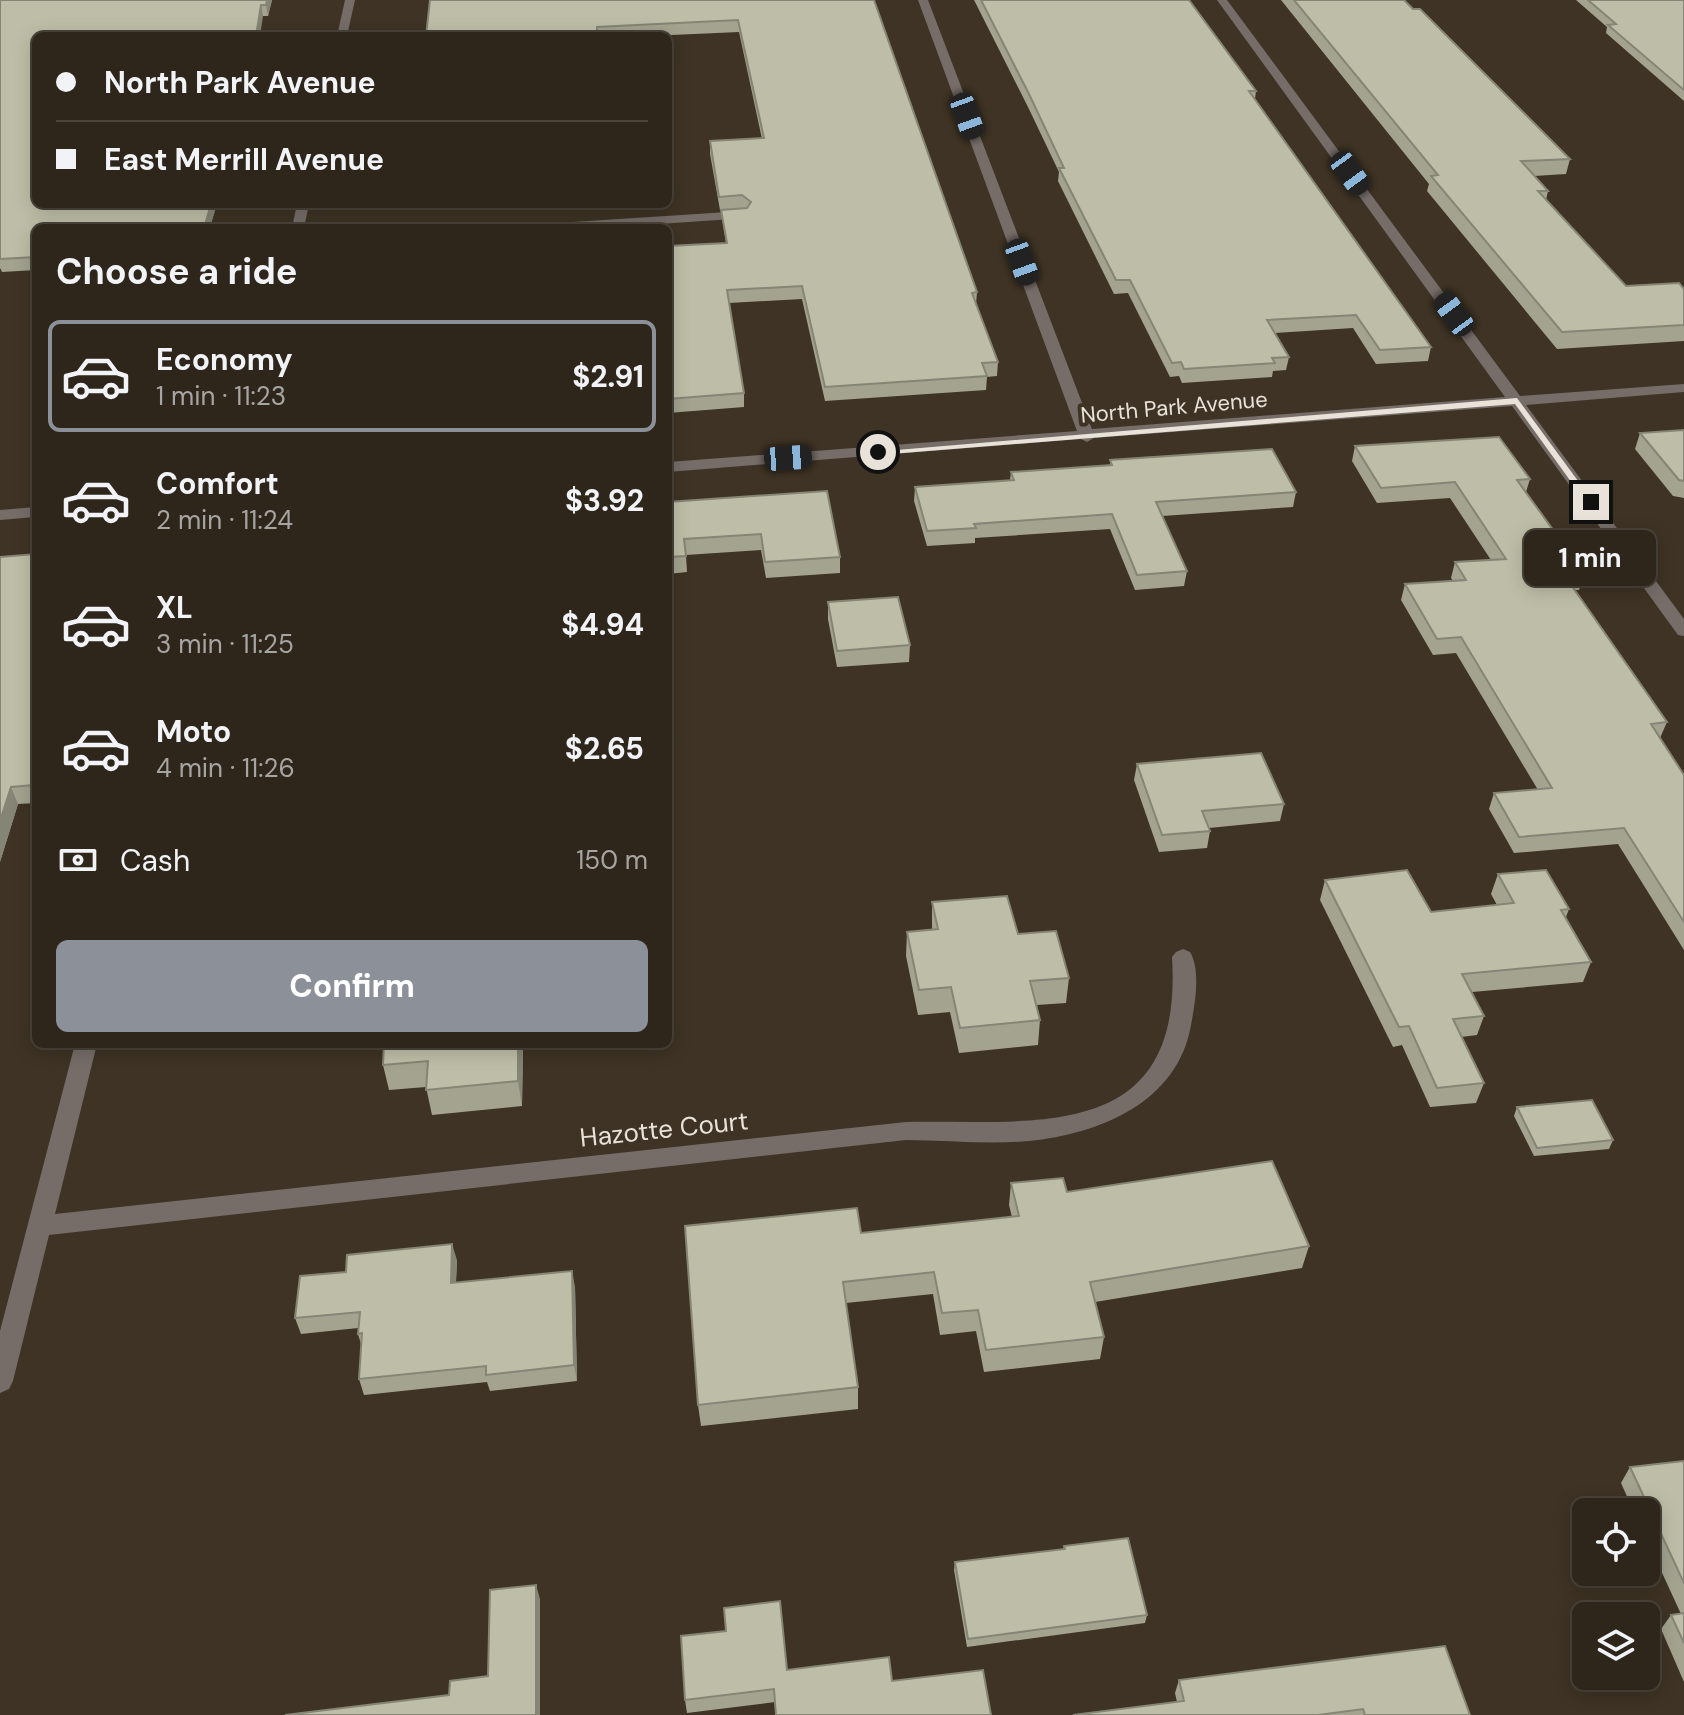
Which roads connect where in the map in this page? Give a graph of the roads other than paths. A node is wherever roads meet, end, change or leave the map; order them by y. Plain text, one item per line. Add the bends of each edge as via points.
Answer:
1 (350, 0) edge
2 (923, 0) edge
3 (1222, 0) edge
4 (343, 32) edge
5 (743, 215) edge
6 (604, 224) edge
7 (1684, 388) edge
8 (1517, 401) junction
9 (1087, 437) junction
10 (672, 467) edge
11 (32, 512) edge
12 (0, 515) edge
13 (1684, 631) edge
14 (1183, 957) dead end
15 (85, 1048) edge
16 (40, 1226) junction
17 (0, 1381) edge

1 - 4 street
2 - 9 street
3 - 8 street
5 - 6 street
7 - 8 street, North Park Avenue
8 - 9 street, North Park Avenue
8 - 13 street
9 - 10 street, North Park Avenue
11 - 12 street
14 - 16 street, Hazotte Court via 1181,1013 1169,1062 1119,1105 1069,1125 1011,1133 906,1131
15 - 16 street
16 - 17 street

